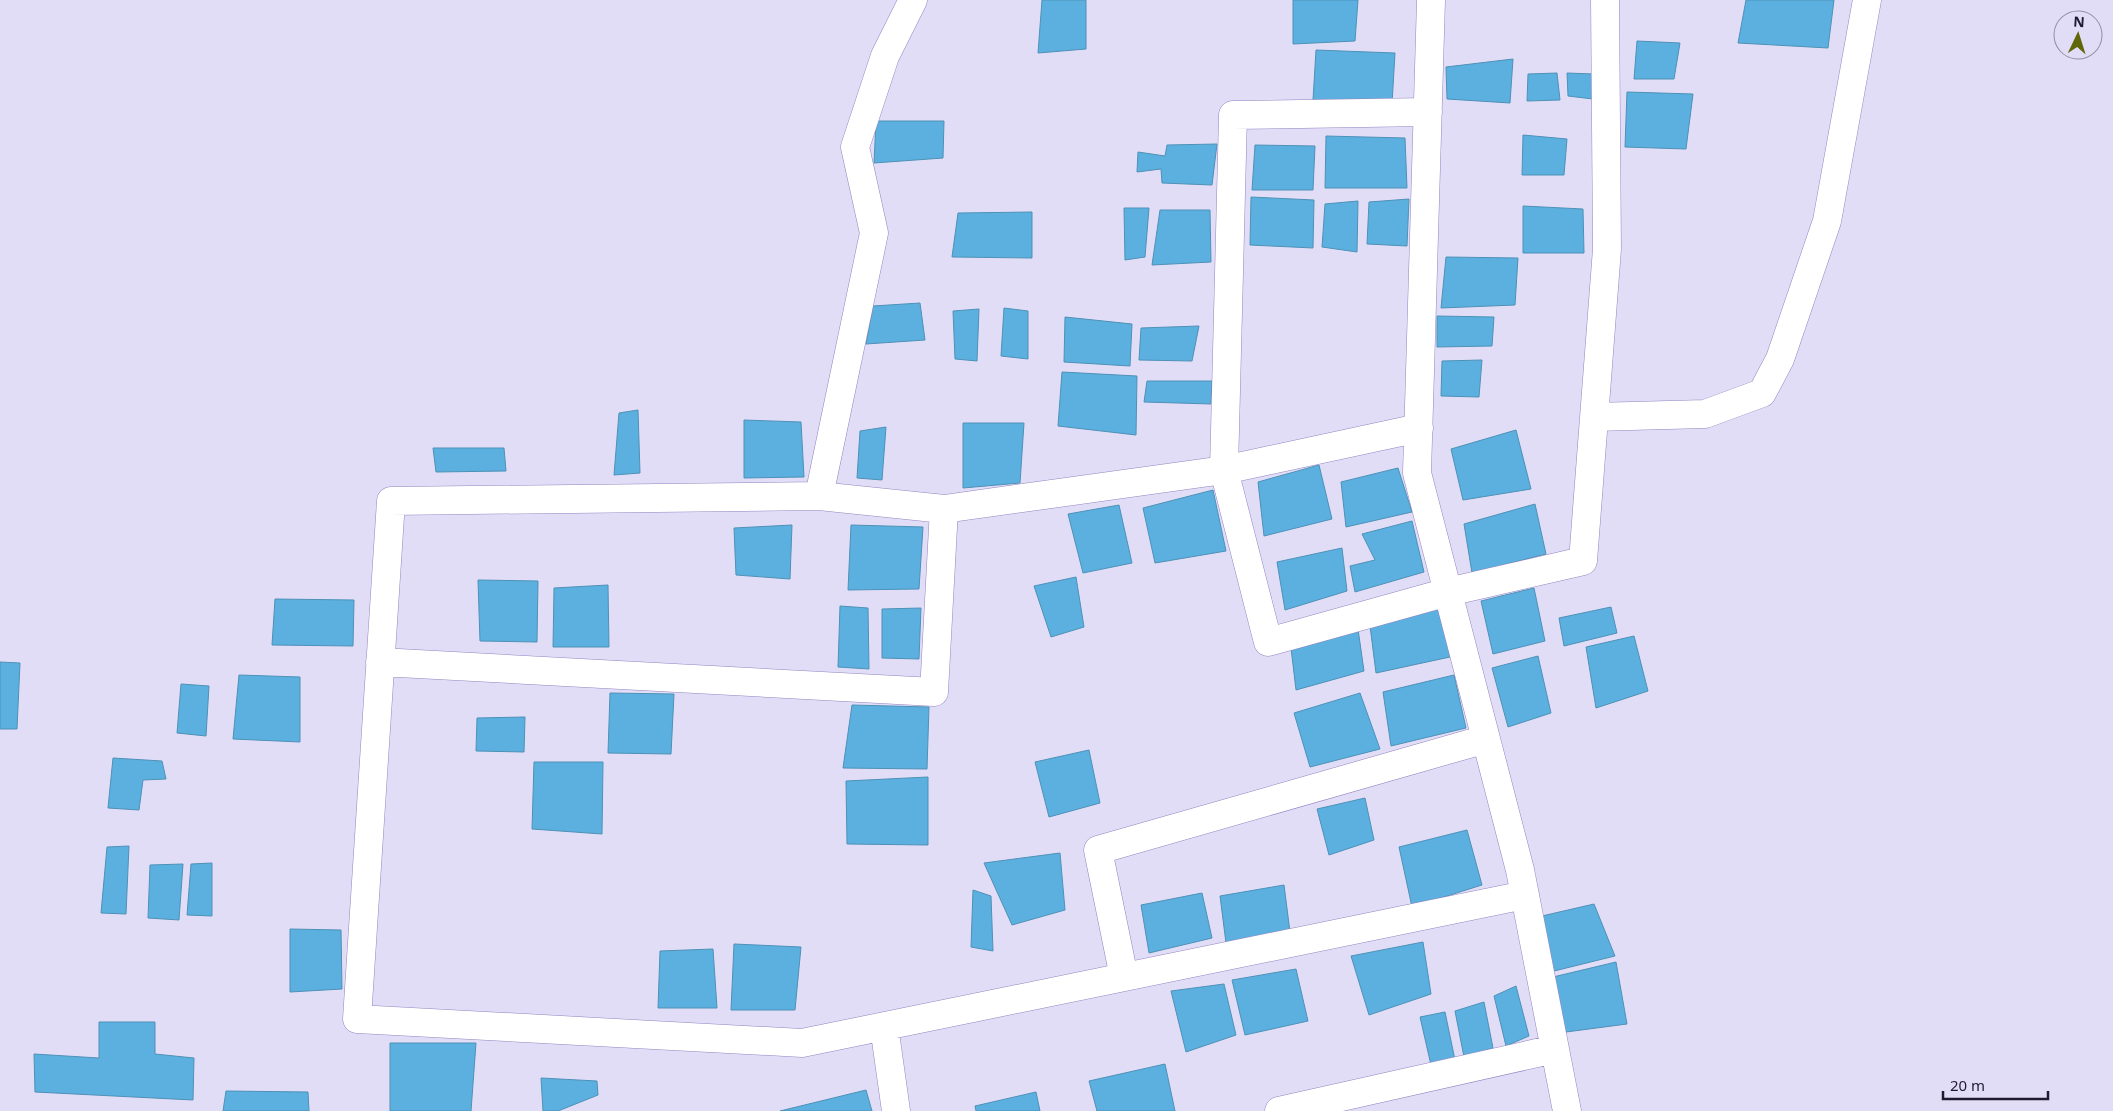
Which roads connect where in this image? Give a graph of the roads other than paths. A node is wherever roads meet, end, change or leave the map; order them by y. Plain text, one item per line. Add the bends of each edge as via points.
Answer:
1 (913, 0) edge
2 (1431, 0) edge
3 (1605, 0) edge
4 (1867, 0) edge
5 (1428, 112) junction
6 (1594, 417) junction
7 (1419, 428) junction
8 (1224, 470) junction
9 (820, 496) junction
10 (944, 509) junction
11 (1448, 592) junction
12 (380, 662) junction
13 (1486, 739) junction
14 (1525, 895) junction
15 (1124, 977) junction
16 (884, 1026) junction
17 (1555, 1049) junction
18 (896, 1111) edge
19 (1279, 1111) edge
20 (1567, 1111) edge

1 - 9 street via 885,56 855,147 874,233
2 - 5 street
3 - 6 street via 1607,249
4 - 6 street via 1827,221 1780,359 1762,393 1705,414
5 - 7 street
5 - 8 street via 1233,115
6 - 11 street via 1583,562
7 - 8 street
7 - 11 street via 1417,472
8 - 10 street
8 - 11 street via 1268,642
9 - 10 street
9 - 12 street via 390,502
10 - 12 street via 934,692
11 - 13 street
12 - 16 street via 357,1019 802,1043
13 - 14 street
13 - 15 street via 1098,850
14 - 15 street
14 - 17 street
15 - 16 street
16 - 18 street
17 - 19 street
17 - 20 street

